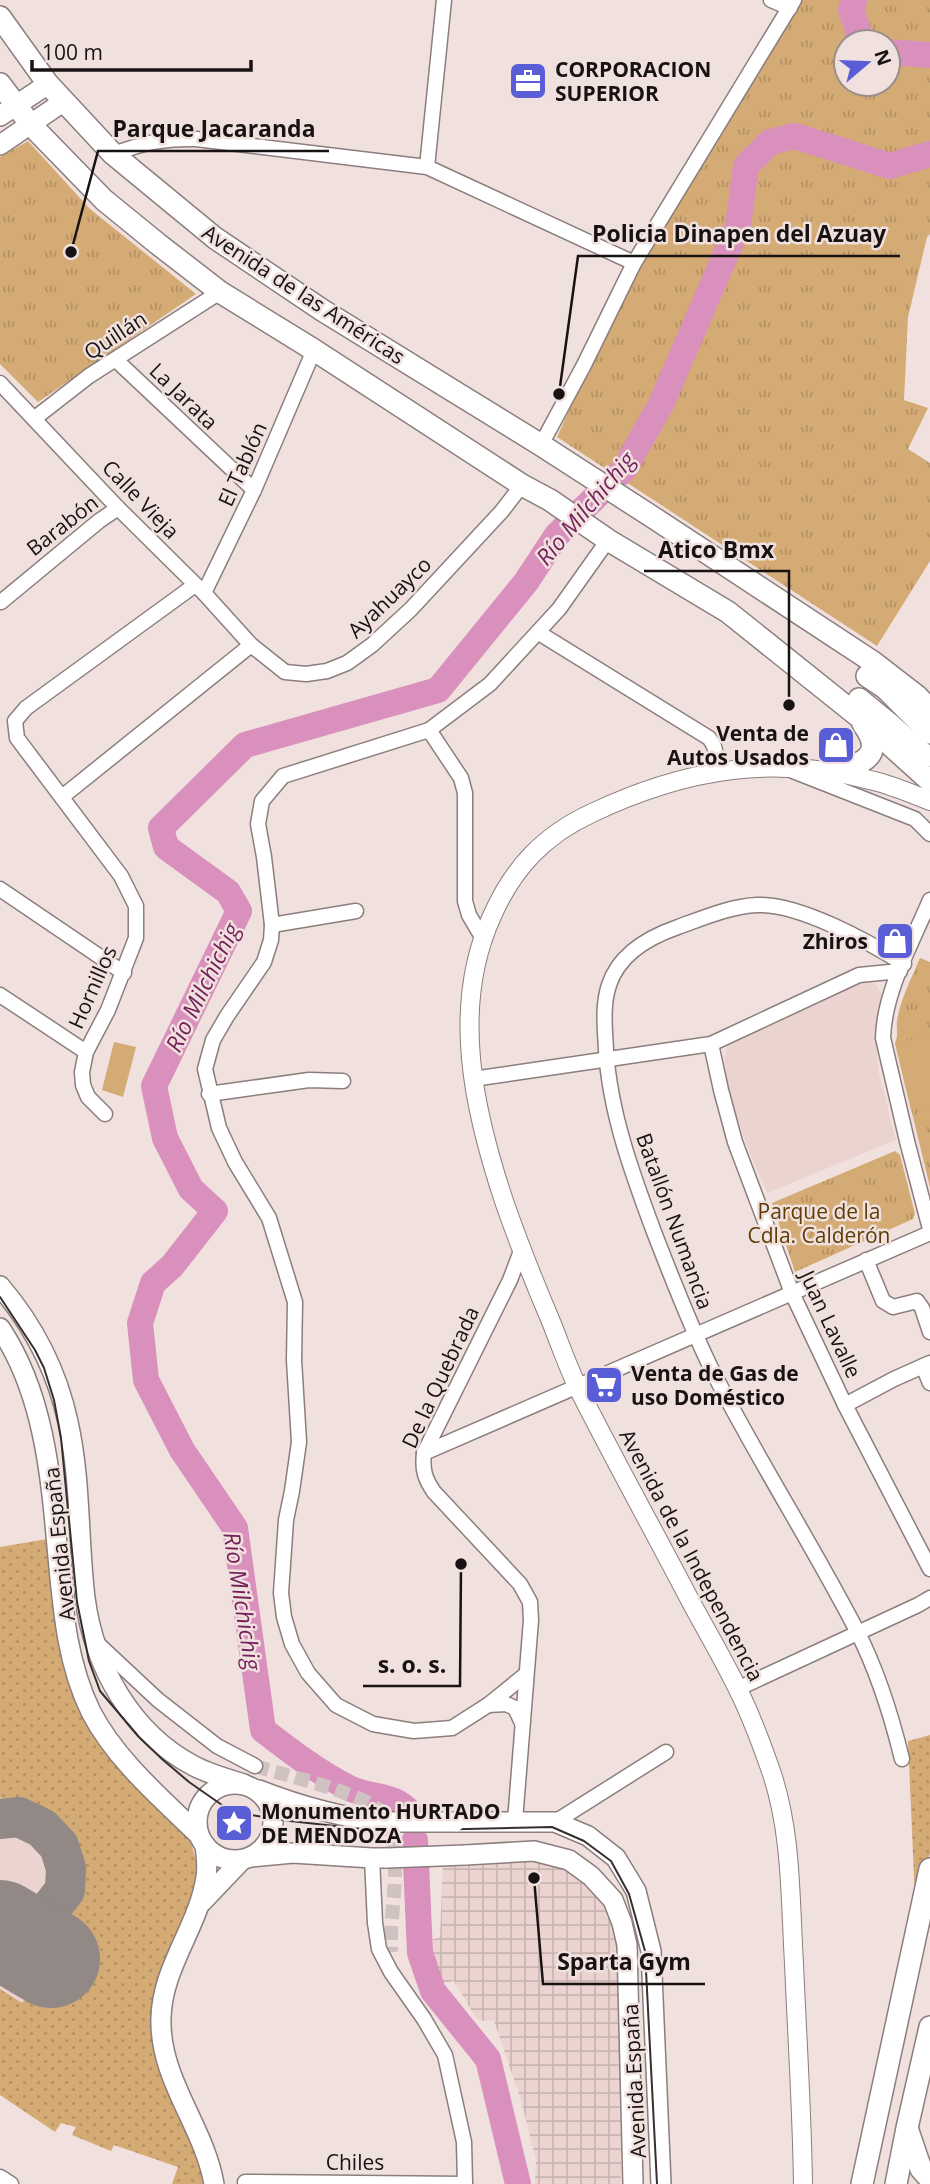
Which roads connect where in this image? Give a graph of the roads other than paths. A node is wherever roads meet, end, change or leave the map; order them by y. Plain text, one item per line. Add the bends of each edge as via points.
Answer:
1 (444, 0) edge
2 (771, 0) edge
3 (792, 4) edge
4 (0, 17) edge
5 (0, 84) edge
6 (48, 84) junction
7 (63, 102) junction
8 (8, 111) edge
9 (31, 125) junction
10 (0, 145) edge
11 (113, 154) junction
12 (427, 167) junction
13 (634, 263) junction
14 (220, 292) junction
15 (314, 350) junction
16 (116, 360) junction
17 (0, 383) edge
18 (35, 418) junction
19 (541, 445) junction
20 (522, 485) junction
21 (254, 490) junction
22 (118, 508) junction
23 (654, 518) junction
24 (615, 544) junction
25 (200, 589) junction
26 (1, 602) edge
27 (538, 633) junction
28 (251, 645) junction
29 (930, 710) edge
30 (859, 716) junction
31 (429, 730) junction
32 (930, 733) edge
33 (17, 738) joint
34 (926, 756) dead end
35 (779, 766) junction
36 (827, 770) junction
37 (704, 773) junction
38 (930, 781) edge
39 (888, 785) junction
40 (62, 797) junction
41 (930, 801) edge
42 (930, 834) edge
43 (0, 889) edge
44 (930, 900) edge
45 (356, 911) dead end
46 (272, 925) junction
47 (482, 937) junction
48 (902, 967) junction
49 (124, 972) junction
50 (0, 995) edge
51 (711, 1044) junction
52 (86, 1052) junction
53 (607, 1061) junction
54 (473, 1079) junction
55 (343, 1081) dead end
56 (209, 1094) junction
57 (104, 1114) dead end
58 (930, 1231) edge
59 (522, 1251) junction
60 (866, 1260) junction
61 (0, 1286) edge
62 (792, 1293) junction
63 (0, 1328) edge
64 (930, 1332) edge
65 (696, 1335) junction
66 (926, 1365) edge
67 (930, 1383) edge
68 (578, 1387) junction
69 (845, 1405) junction
70 (424, 1453) junction
71 (930, 1569) edge
72 (930, 1598) edge
73 (857, 1632) junction
74 (93, 1639) junction
75 (525, 1675) junction
76 (737, 1689) junction
77 (488, 1705) junction
78 (522, 1724) junction
79 (666, 1752) dead end
80 (902, 1759) dead end
81 (255, 1766) tunnel mouth
82 (249, 1786) junction
83 (514, 1821) junction
84 (555, 1822) junction
85 (202, 1840) junction
86 (380, 1858) junction
87 (246, 1859) junction
88 (930, 1869) edge
89 (199, 1905) junction
90 (391, 1952) tunnel mouth
91 (391, 1972) junction
92 (930, 2027) edge
93 (907, 2128) junction
94 (0, 2177) edge
95 (930, 2179) edge
96 (245, 2182) dead end
97 (11, 2184) edge
98 (214, 2184) edge
99 (465, 2184) edge
100 (633, 2184) edge
101 (661, 2184) edge
102 (803, 2184) edge
103 (862, 2184) edge
104 (896, 2184) edge

1 - 12 street
2 - 3 street
3 - 13 street
4 - 6 main road, Avenida de las Américas
5 - 8 main road, Avenida de las Américas
6 - 7 main road, Avenida de las Américas
6 - 8 main road
7 - 9 main road
7 - 11 main road, Avenida de las Américas
8 - 9 main road, Avenida de las Américas
9 - 10 main road
9 - 14 main road, Avenida de las Américas via 104,200
11 - 12 street via 146,142 196,139
11 - 19 main road, Avenida de las Américas via 247,260
12 - 13 street
13 - 19 street
14 - 15 main road, Avenida de las Américas
14 - 16 street, Quillán
15 - 20 main road, Avenida de las Américas
15 - 21 street, El Tablón
16 - 18 street, Quillán
16 - 21 street, La Jarata
17 - 18 street, Calle Vieja
18 - 22 street, Calle Vieja
19 - 23 main road, Avenida de las Américas
20 - 24 main road, Avenida de las Américas
20 - 28 street, Ayahuayco via 411,609 347,663 306,674 285,671
21 - 25 street, El Tablón
22 - 25 street, Calle Vieja
22 - 26 street, Barabón
23 - 29 main road, Avenida de las Américas via 873,662
23 - 32 main road, Avenida de las Américas via 673,538 885,688
24 - 27 street
24 - 30 main road, Avenida de las Américas via 728,612
24 - 34 main road, Avenida de las Américas via 653,558 838,683
25 - 28 street, Calle Vieja
25 - 33 street, El Tablón via 26,708 15,721
27 - 31 street via 490,684
27 - 37 street via 709,738 717,753
28 - 40 street
30 - 36 main road via 871,735 871,754 856,765
30 - 38 main road, Avenida de las Américas
31 - 46 street via 283,776 262,802 257,824
31 - 47 street via 461,778 465,793 466,901
33 - 40 street, Hornillos
35 - 36 street, Avenida de la Independencia
35 - 37 street, Avenida de la Independencia
35 - 42 street via 915,820
36 - 39 street, Avenida de la Independencia
37 - 47 street, Avenida de la Independencia via 617,801 547,839 504,889
38 - 39 street, Avenida de la Independencia
39 - 41 street, Avenida de la Independencia
40 - 49 street, Hornillos via 121,876 136,906 136,938
43 - 49 street
44 - 48 street
45 - 46 street
46 - 56 street via 264,962 213,1040 205,1069
47 - 54 street, Avenida de la Independencia via 469,1024
48 - 51 street via 859,975
48 - 53 street, Batallón Numancia via 860,937 788,909 755,905 719,913 668,930 624,959 606,999
48 - 58 street via 892,990 883,1038
49 - 52 street, Hornillos
50 - 52 street
51 - 53 street
51 - 62 street, Juan Lavalle via 735,1142
52 - 57 street, Hornillos via 83,1085
53 - 54 street
53 - 65 street, Batallón Numancia via 616,1116 637,1185
54 - 59 street, Avenida de la Independencia via 486,1148
55 - 56 street via 299,1081
56 - 77 street via 234,1162 269,1218 295,1302 299,1442 286,1520 281,1593 292,1644 308,1673 337,1705 373,1724 414,1731 452,1728
58 - 60 street
59 - 68 street, Avenida de la Independencia
59 - 70 street, De la Quebrada
60 - 62 street
60 - 64 street via 883,1301 893,1307 918,1301
61 - 74 main road, Avenida España via 39,1341 61,1391 69,1425
62 - 65 street
62 - 69 street, Juan Lavalle
63 - 85 main road, Avenida España via 38,1414 63,1613 77,1676 108,1738
65 - 68 street
65 - 73 street, Batallón Numancia
66 - 67 street
66 - 69 street
68 - 70 street
68 - 76 street, Avenida de la Independencia
69 - 71 street, Juan Lavalle
70 - 75 street, De la Quebrada via 422,1467 430,1486 520,1584 530,1602
72 - 73 street
73 - 76 street
73 - 80 street, Batallón Numancia via 890,1709
74 - 81 street via 158,1700 217,1746
74 - 82 main road, Avenida España via 110,1680 153,1737 191,1765
75 - 77 street
75 - 78 street, De la Quebrada
76 - 102 street, Avenida de la Independencia via 772,1776 782,1817 789,1873
77 - 78 street via 515,1708
78 - 83 street, De la Quebrada
79 - 84 street
82 - 83 main road, Avenida España, bridge via 296,1805 383,1822
82 - 85 main road via 226,1784 208,1795 197,1817
82 - 87 main road via 269,1802 274,1823 260,1852
83 - 84 main road, Avenida España
84 - 101 main road, Avenida España via 588,1836 616,1858 636,1891 651,1951
85 - 87 main road via 217,1856
85 - 89 main road via 206,1875
86 - 87 main road, Avenida España via 293,1853
86 - 91 street via 375,1923 379,1949
86 - 100 main road, Avenida España, bridge via 534,1851 569,1860 613,1900 627,1945
87 - 89 main road
88 - 103 main road
89 - 98 main road via 166,1985 161,2036 173,2080 206,2152
90 - 91 street
91 - 99 street via 445,2055 464,2142
92 - 93 main road
93 - 95 main road via 921,2169
93 - 104 main road
94 - 97 street
96 - 99 street, Chiles

